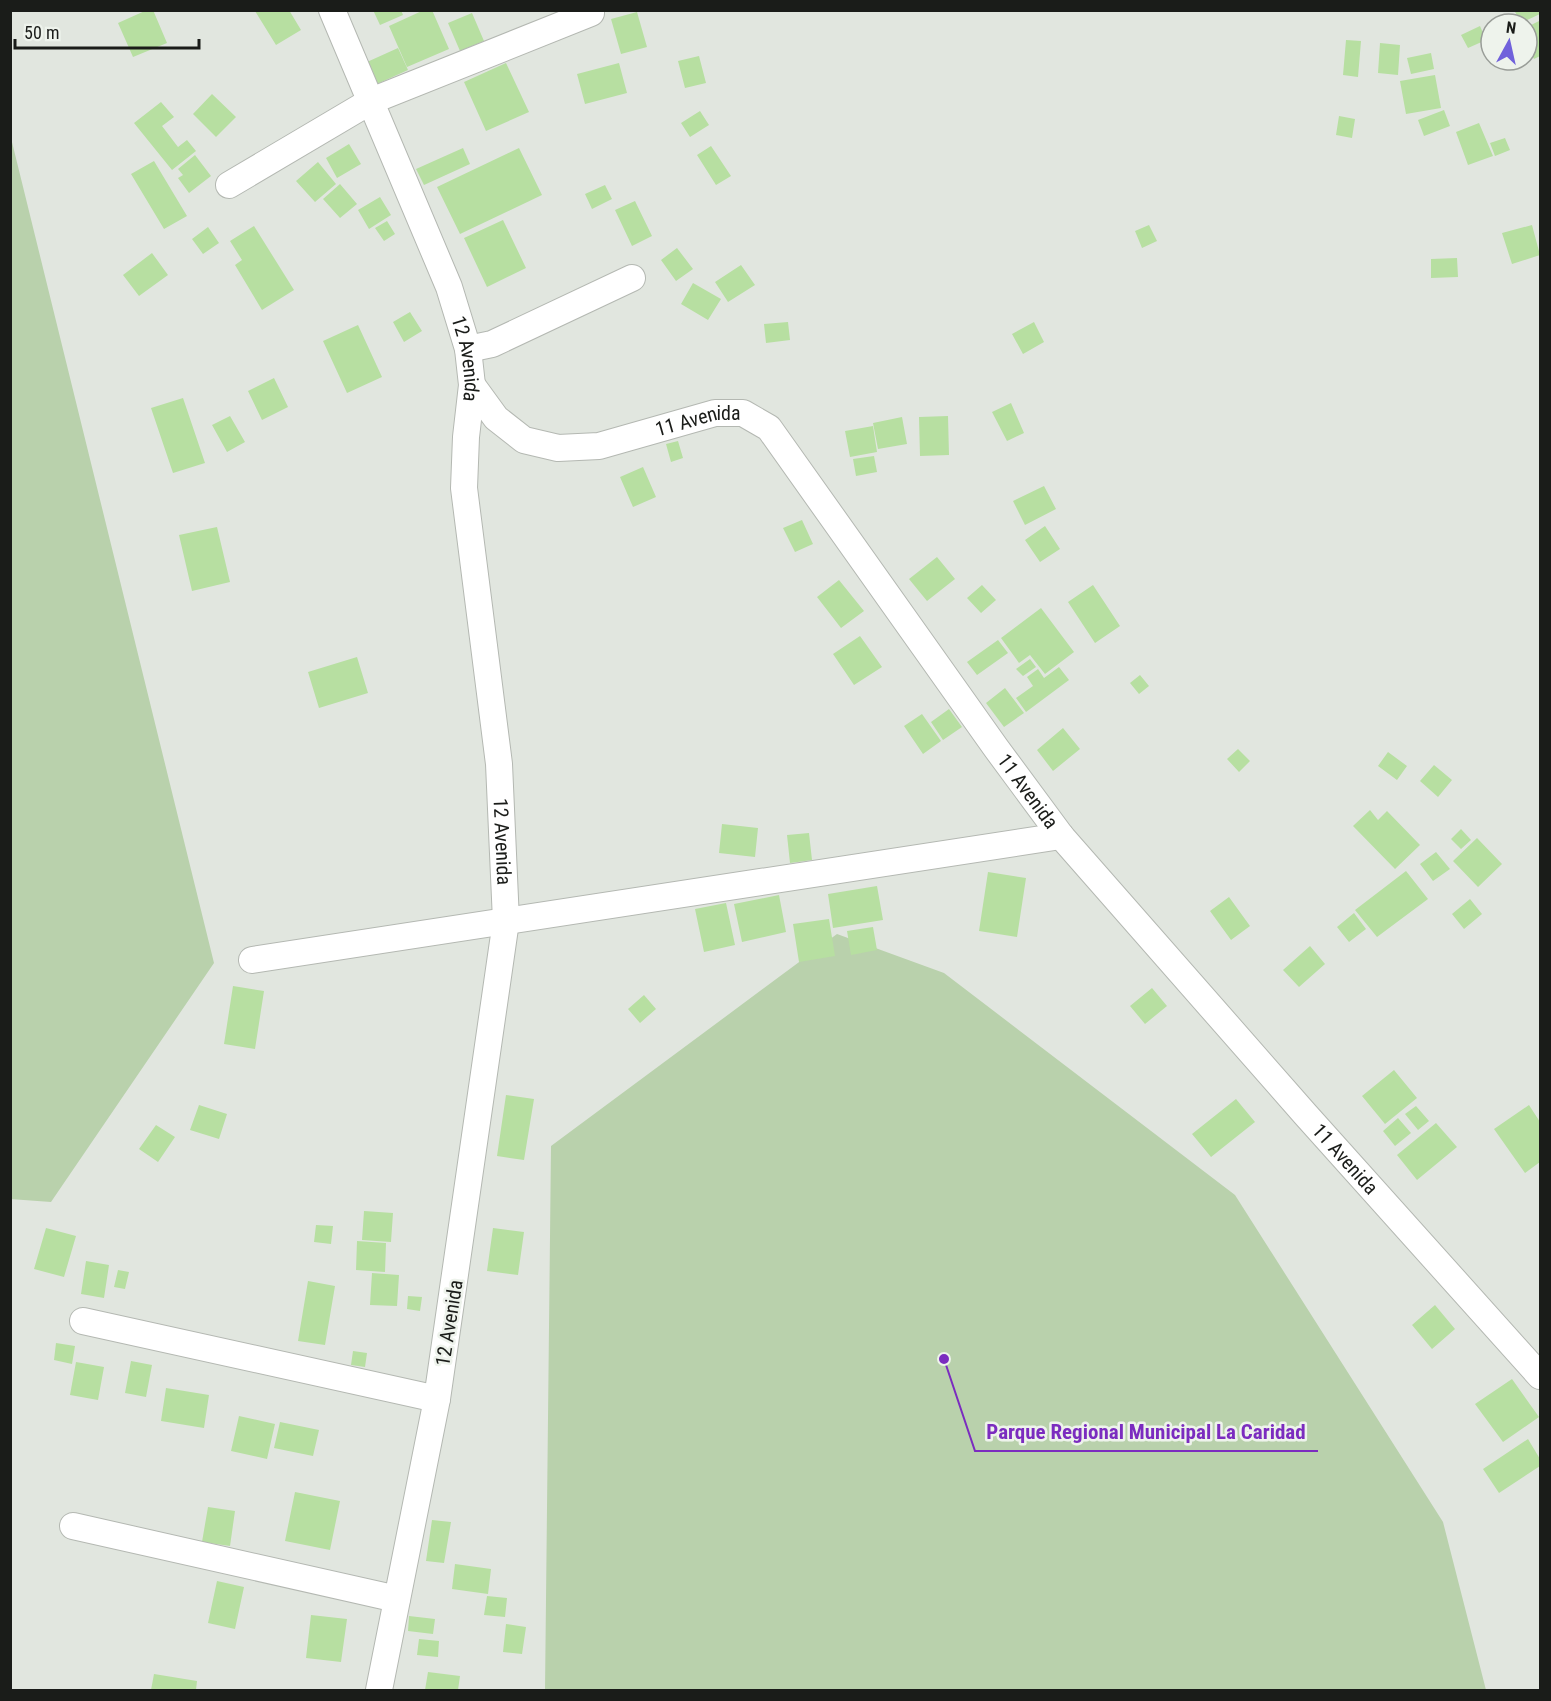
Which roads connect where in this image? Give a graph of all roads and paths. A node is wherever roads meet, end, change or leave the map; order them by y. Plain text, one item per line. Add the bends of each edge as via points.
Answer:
1 (332, 10) edge
2 (591, 13) dead end
3 (370, 101) junction
4 (229, 185) dead end
5 (632, 278) dead end
6 (468, 349) junction
7 (472, 385) junction
8 (1061, 836) junction
9 (506, 921) junction
10 (252, 960) dead end
11 (83, 1321) dead end
12 (1540, 1376) edge
13 (437, 1399) junction
14 (74, 1526) dead end
15 (397, 1599) junction
16 (379, 1690) edge

1 - 3 street, 12 Avenida
2 - 3 street
3 - 4 street
3 - 6 street, 12 Avenida via 449,288
5 - 6 street via 492,344
6 - 7 street, 12 Avenida
7 - 8 street, 11 Avenida via 496,418 524,440 558,448 599,446 715,413 743,413 769,428
7 - 9 street, 12 Avenida via 464,488 499,764
8 - 9 street
8 - 12 street, 11 Avenida
9 - 10 street
9 - 13 street, 12 Avenida
11 - 13 street
13 - 15 street, 12 Avenida
14 - 15 street
15 - 16 street, 12 Avenida

